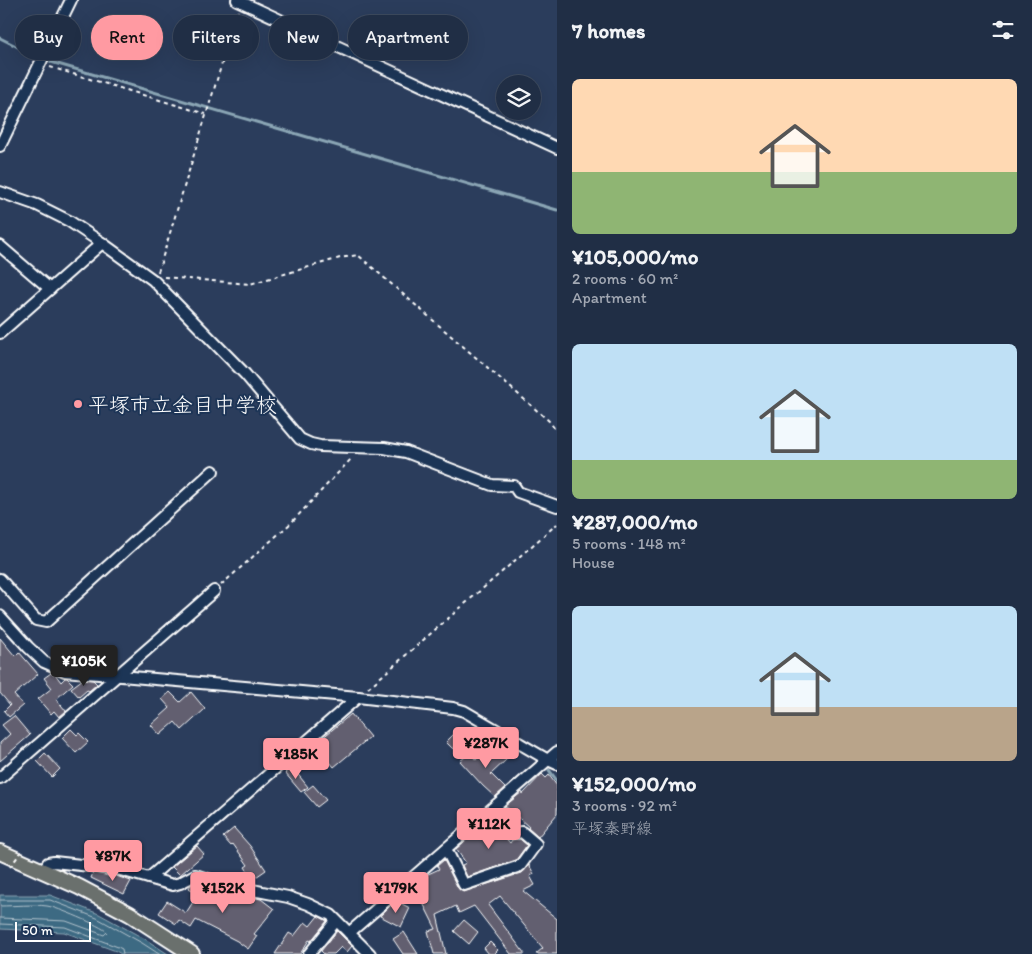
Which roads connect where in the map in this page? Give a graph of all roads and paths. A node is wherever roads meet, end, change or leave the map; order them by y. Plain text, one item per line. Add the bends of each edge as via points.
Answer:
1 (72, 0) edge
2 (239, 1) edge
3 (41, 64) junction
4 (207, 113) junction
5 (0, 146) edge
6 (557, 148) edge
7 (0, 192) edge
8 (102, 243) junction
9 (0, 246) edge
10 (50, 289) junction
11 (0, 333) edge
12 (557, 432) edge
13 (358, 447) junction
14 (213, 470) dead end
15 (557, 506) edge
16 (557, 524) edge
17 (0, 580) edge
18 (214, 591) joint
19 (0, 616) edge
20 (118, 676) junction
21 (358, 697) junction
22 (557, 752) edge
23 (552, 762) edge
24 (0, 778) edge
25 (496, 805) junction
26 (446, 848) junction
27 (21, 852) dead end
28 (4, 857) edge
29 (43, 871) junction
30 (149, 878) junction
31 (336, 921) junction
32 (349, 933) junction
33 (192, 954) edge
34 (309, 954) edge
35 (370, 954) edge

1 - 3 street
2 - 4 path
2 - 6 street
3 - 4 path
3 - 5 street
4 - 12 path via 156,277 250,284 358,255 550,420
7 - 8 street via 37,204
8 - 10 street
8 - 13 street via 154,280 245,374 300,439 320,446
9 - 10 street
10 - 11 street
13 - 15 street via 406,452 492,485 514,486 518,492
13 - 18 path via 355,455 291,523
14 - 17 street via 46,622 36,620
16 - 21 path
18 - 20 street
19 - 20 street via 44,662 65,671
20 - 21 street
20 - 24 street
21 - 23 street via 464,711
21 - 30 street
22 - 23 street
23 - 25 street
25 - 26 street
25 - 26 street via 510,833 522,832 536,844 520,866 464,885
26 - 32 street
27 - 28 path, bridge
28 - 29 main road
29 - 30 street via 48,863 54,862 117,869
29 - 33 main road via 130,914
30 - 31 street via 172,885 195,875 226,885 288,897 331,915
31 - 32 street
31 - 34 street
32 - 35 street

